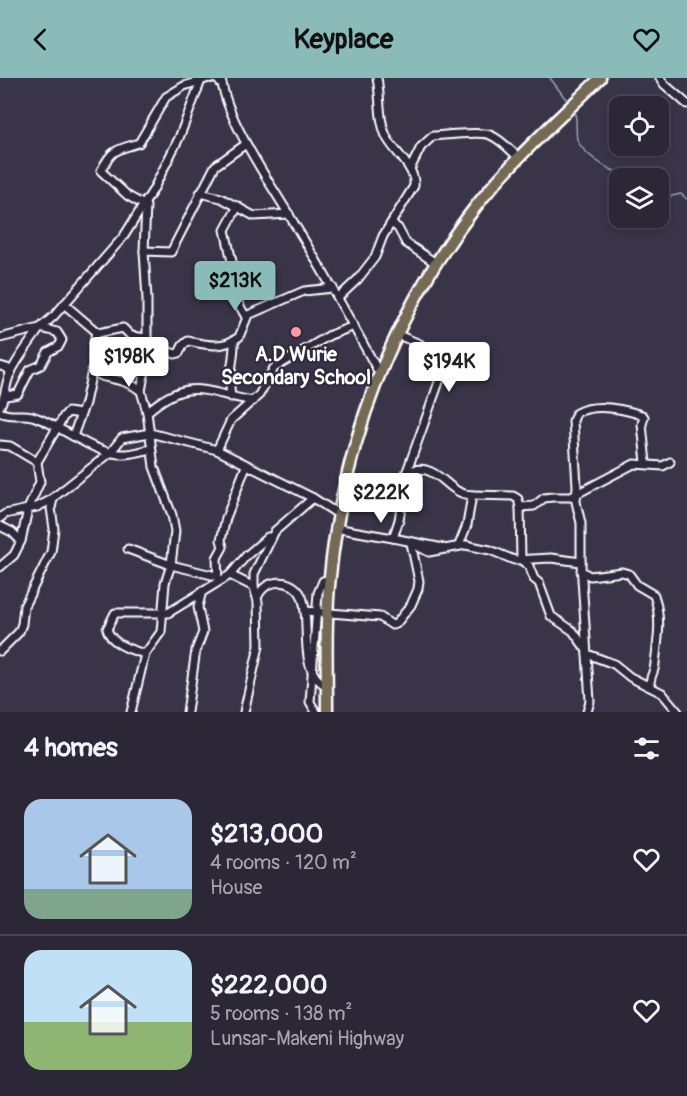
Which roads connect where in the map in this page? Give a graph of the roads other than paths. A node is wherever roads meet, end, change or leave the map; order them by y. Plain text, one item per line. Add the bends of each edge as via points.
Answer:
1 (377, 78) edge
2 (600, 78) edge
3 (660, 78) edge
4 (201, 80) edge
5 (221, 81) edge
6 (687, 104) edge
7 (246, 144) junction
8 (519, 158) junction
9 (410, 169) junction
10 (201, 193) junction
11 (144, 204) junction
12 (238, 206) junction
13 (289, 214) junction
14 (391, 223) junction
15 (144, 251) junction
16 (437, 264) junction
17 (333, 288) junction
18 (339, 297) junction
19 (64, 304) junction
20 (246, 317) junction
21 (354, 326) junction
22 (40, 328) junction
23 (96, 332) junction
24 (398, 334) junction
25 (0, 338) edge
26 (234, 340) junction
27 (146, 341) junction
28 (0, 366) edge
29 (93, 366) junction
30 (11, 373) junction
31 (379, 373) junction
32 (141, 391) junction
33 (6, 396) junction
34 (231, 397) junction
35 (253, 401) junction
36 (0, 406) edge
37 (0, 412) edge
38 (147, 412) junction
39 (81, 414) junction
40 (58, 426) junction
41 (150, 433) junction
42 (74, 436) junction
43 (0, 445) edge
44 (151, 449) junction
45 (217, 450) junction
46 (110, 453) junction
47 (37, 462) junction
48 (670, 462) dead end
49 (646, 463) junction
50 (246, 466) junction
51 (407, 471) junction
52 (577, 494) junction
53 (472, 495) junction
54 (54, 498) junction
55 (313, 498) junction
56 (520, 507) junction
57 (28, 509) junction
58 (338, 514) junction
59 (0, 518) edge
60 (0, 526) edge
61 (335, 528) junction
62 (274, 531) junction
63 (393, 538) junction
64 (21, 541) junction
65 (411, 543) junction
66 (459, 545) junction
67 (128, 549) dead end
68 (521, 560) junction
69 (581, 562) junction
70 (171, 565) junction
71 (0, 567) edge
72 (581, 571) junction
73 (230, 575) junction
74 (217, 578) junction
75 (254, 587) junction
76 (202, 591) junction
77 (258, 597) junction
78 (305, 610) junction
79 (323, 612) junction
80 (163, 615) junction
81 (0, 651) edge
82 (586, 651) junction
83 (146, 654) junction
84 (312, 667) junction
85 (327, 686) junction
86 (650, 686) junction
87 (131, 712) edge
88 (187, 712) edge
89 (244, 712) edge
90 (316, 712) edge
91 (327, 712) edge
92 (587, 712) edge
93 (678, 712) edge

1 - 9 street via 381,124
2 - 8 main road
3 - 6 street
4 - 5 street
4 - 11 street via 179,138
4 - 11 street via 166,97 139,143 110,154 101,171 128,196
5 - 7 street
7 - 10 street via 215,166
7 - 13 street
8 - 9 street via 482,132 433,136 421,147
8 - 16 main road via 477,206
9 - 14 street via 414,186
10 - 12 street
10 - 15 street via 171,252
11 - 15 street
11 - 19 street via 119,243
12 - 13 street via 254,216
12 - 20 street via 225,230 238,303
13 - 17 street
14 - 16 street via 406,243
14 - 18 street via 375,257
15 - 27 street
16 - 24 main road
17 - 18 street
17 - 20 street via 304,291
18 - 21 street
19 - 22 street
19 - 23 street
20 - 26 street via 242,332
21 - 31 street
21 - 35 street via 278,364
22 - 25 street
22 - 30 street
22 - 33 street via 57,332 61,343 48,352 41,365 30,370 18,394
23 - 27 street via 123,328 131,336
23 - 29 street
24 - 31 main road
24 - 51 street via 420,344 444,368
26 - 27 street via 222,346 188,341 175,354
26 - 34 street
27 - 32 street
28 - 30 street
29 - 32 street via 101,377
29 - 39 street
30 - 33 street
31 - 58 main road via 357,434
32 - 38 street
33 - 36 street
34 - 35 street
34 - 38 street via 206,390 182,391 169,394
35 - 45 street via 231,420
37 - 40 street via 32,416
38 - 41 street
39 - 40 street via 68,412
39 - 42 street
40 - 42 street
40 - 47 street
41 - 44 street
41 - 45 street
41 - 46 street via 122,438
42 - 46 street
43 - 47 street
44 - 46 street
44 - 70 street via 175,531
45 - 50 street
46 - 54 street
47 - 57 street via 40,482
48 - 49 street via 663,466
49 - 52 street via 629,466
49 - 52 street via 642,415 600,408 580,411 573,421
50 - 55 street
50 - 74 street via 226,518
51 - 53 street via 426,470 456,492
51 - 63 street
52 - 56 street via 544,498 534,506
52 - 69 street
53 - 56 street via 513,496
53 - 66 street
54 - 57 street
54 - 81 street via 51,552 26,600 19,632
55 - 58 street
55 - 62 street
56 - 68 street
57 - 59 street
57 - 64 street
58 - 61 main road
60 - 64 street
61 - 63 street
61 - 79 main road
62 - 73 street
62 - 75 street via 259,561
63 - 65 street
64 - 71 street via 14,555
65 - 66 street via 429,552
65 - 79 street via 418,589 396,624 380,617
66 - 68 street via 477,546
67 - 70 street
68 - 69 street
68 - 82 street via 539,583 551,616 573,632
69 - 72 street
70 - 74 street
70 - 80 street via 165,583
72 - 82 street
72 - 86 street via 590,576 629,574 654,595 660,619
73 - 74 street
73 - 75 street
74 - 76 street
75 - 77 street
76 - 80 street
76 - 88 street via 198,607 203,632 196,650
77 - 78 street via 267,583 288,584 300,593
77 - 89 street via 257,658
78 - 79 street
78 - 84 street
79 - 84 street
79 - 85 main road
80 - 83 street via 160,637
80 - 83 street via 115,613 108,624 108,634 117,642
82 - 86 street
82 - 92 street via 590,701
83 - 87 street
84 - 85 street
84 - 90 street via 310,705
85 - 91 main road
86 - 93 street via 662,693

